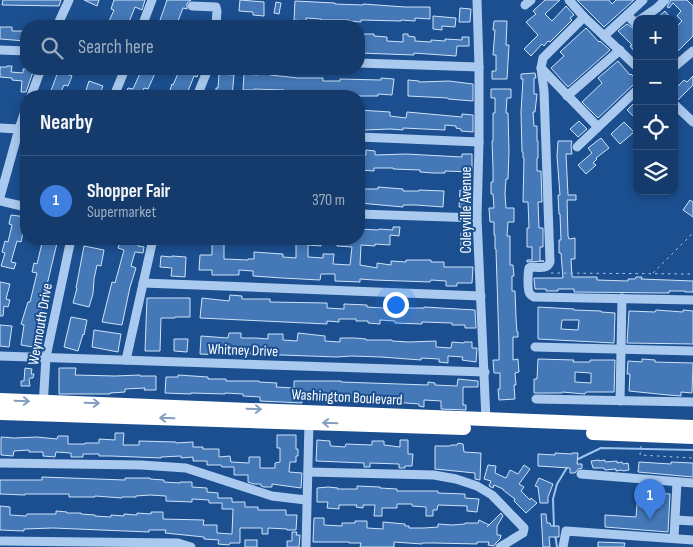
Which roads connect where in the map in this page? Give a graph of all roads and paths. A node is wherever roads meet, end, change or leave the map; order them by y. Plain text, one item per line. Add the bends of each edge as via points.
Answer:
1 (69, 0) edge
2 (152, 0) edge
3 (477, 0) edge
4 (569, 0) edge
5 (643, 0) edge
6 (648, 0) edge
7 (665, 0) edge
8 (192, 6) dead end
9 (657, 8) junction
10 (627, 15) junction
11 (647, 15) edge
12 (584, 17) junction
13 (61, 20) edge
14 (144, 20) edge
15 (216, 20) edge
16 (633, 21) edge
17 (604, 36) junction
18 (0, 50) edge
19 (620, 50) junction
20 (693, 50) edge
21 (20, 51) edge
22 (365, 62) edge
23 (633, 64) edge
24 (678, 64) edge
25 (479, 67) junction
26 (541, 68) junction
27 (38, 75) edge
28 (123, 75) edge
29 (206, 75) edge
30 (33, 90) edge
31 (116, 90) edge
32 (199, 90) edge
33 (633, 94) edge
34 (567, 96) junction
35 (675, 105) edge
36 (693, 122) edge
37 (20, 126) edge
38 (598, 127) junction
39 (0, 128) edge
40 (19, 129) junction
41 (365, 137) edge
42 (479, 142) junction
43 (577, 147) dead end
44 (0, 197) edge
45 (0, 201) edge
46 (20, 206) edge
47 (365, 214) edge
48 (477, 218) junction
49 (693, 233) edge
50 (69, 245) edge
51 (152, 245) edge
52 (547, 273) dead end
53 (652, 274) junction
54 (693, 274) edge
55 (143, 283) junction
56 (481, 296) junction
57 (622, 298) junction
58 (693, 300) edge
59 (535, 347) dead end
60 (621, 349) junction
61 (693, 351) edge
62 (0, 356) edge
63 (46, 357) junction
64 (126, 360) junction
65 (485, 372) junction
66 (536, 399) dead end
67 (0, 400) edge
68 (620, 401) junction
69 (693, 402) edge
70 (43, 408) junction
71 (0, 413) edge
72 (486, 420) junction
73 (309, 422) junction
74 (691, 435) edge
75 (641, 443) dead end
76 (693, 458) edge
77 (0, 463) edge
78 (308, 472) junction
79 (580, 474) dead end
80 (677, 482) junction
81 (693, 483) edge
82 (306, 500) junction
83 (675, 520) junction
84 (693, 521) edge
85 (674, 538) junction
86 (693, 540) edge
87 (0, 541) edge
88 (191, 547) edge
89 (306, 547) edge
90 (310, 547) edge
91 (500, 547) edge
92 (563, 547) edge

1 - 13 street
2 - 14 street
3 - 25 street, Coleyville Avenue
4 - 12 street
5 - 10 street
6 - 9 street
7 - 9 street
8 - 15 street via 216,7
9 - 11 street
10 - 16 street
10 - 17 street
12 - 17 street
12 - 26 street via 543,58
17 - 19 street
18 - 21 street
19 - 23 street
19 - 34 street
20 - 24 street
22 - 25 street
25 - 42 street, Coleyville Avenue
26 - 34 street
26 - 57 street via 550,262 546,267 528,270 529,291 534,296
27 - 30 street
28 - 31 street
29 - 32 street
33 - 38 street
34 - 38 street
35 - 36 street
37 - 40 street
38 - 43 street
39 - 40 street
40 - 44 street
41 - 42 street
42 - 48 street, Coleyville Avenue
45 - 46 street
47 - 48 street
48 - 56 street, Coleyville Avenue
49 - 53 path
50 - 63 street, Weymouth Drive
51 - 55 street
52 - 53 path
53 - 54 path
55 - 56 street
55 - 64 street
56 - 65 street, Coleyville Avenue
57 - 58 street
57 - 60 street
59 - 60 street
60 - 61 street
60 - 68 street
62 - 63 street, Whitney Drive
63 - 64 street, Whitney Drive
63 - 70 street, Weymouth Drive
64 - 65 street, Whitney Drive
65 - 72 street, Coleyville Avenue
66 - 68 street
67 -> 70 highway, Washington Boulevard
68 - 69 street
70 - 71 highway, Washington Boulevard
70 -> 72 highway, Washington Boulevard via 324,412
73 -> 70 highway, Washington Boulevard
72 - 74 highway, Washington Boulevard
74 -> 73 highway, Washington Boulevard
73 - 78 street
75 - 76 path via 640,455
77 - 82 street via 186,468 272,496
78 - 82 street
78 - 91 street via 434,475 477,486 492,495 524,528 522,533
79 - 80 street
80 - 81 street
80 - 83 street
82 - 89 street
83 - 84 street
83 - 85 street
85 - 86 street
85 - 92 street via 566,531
87 - 88 street via 178,543
89 - 90 street

